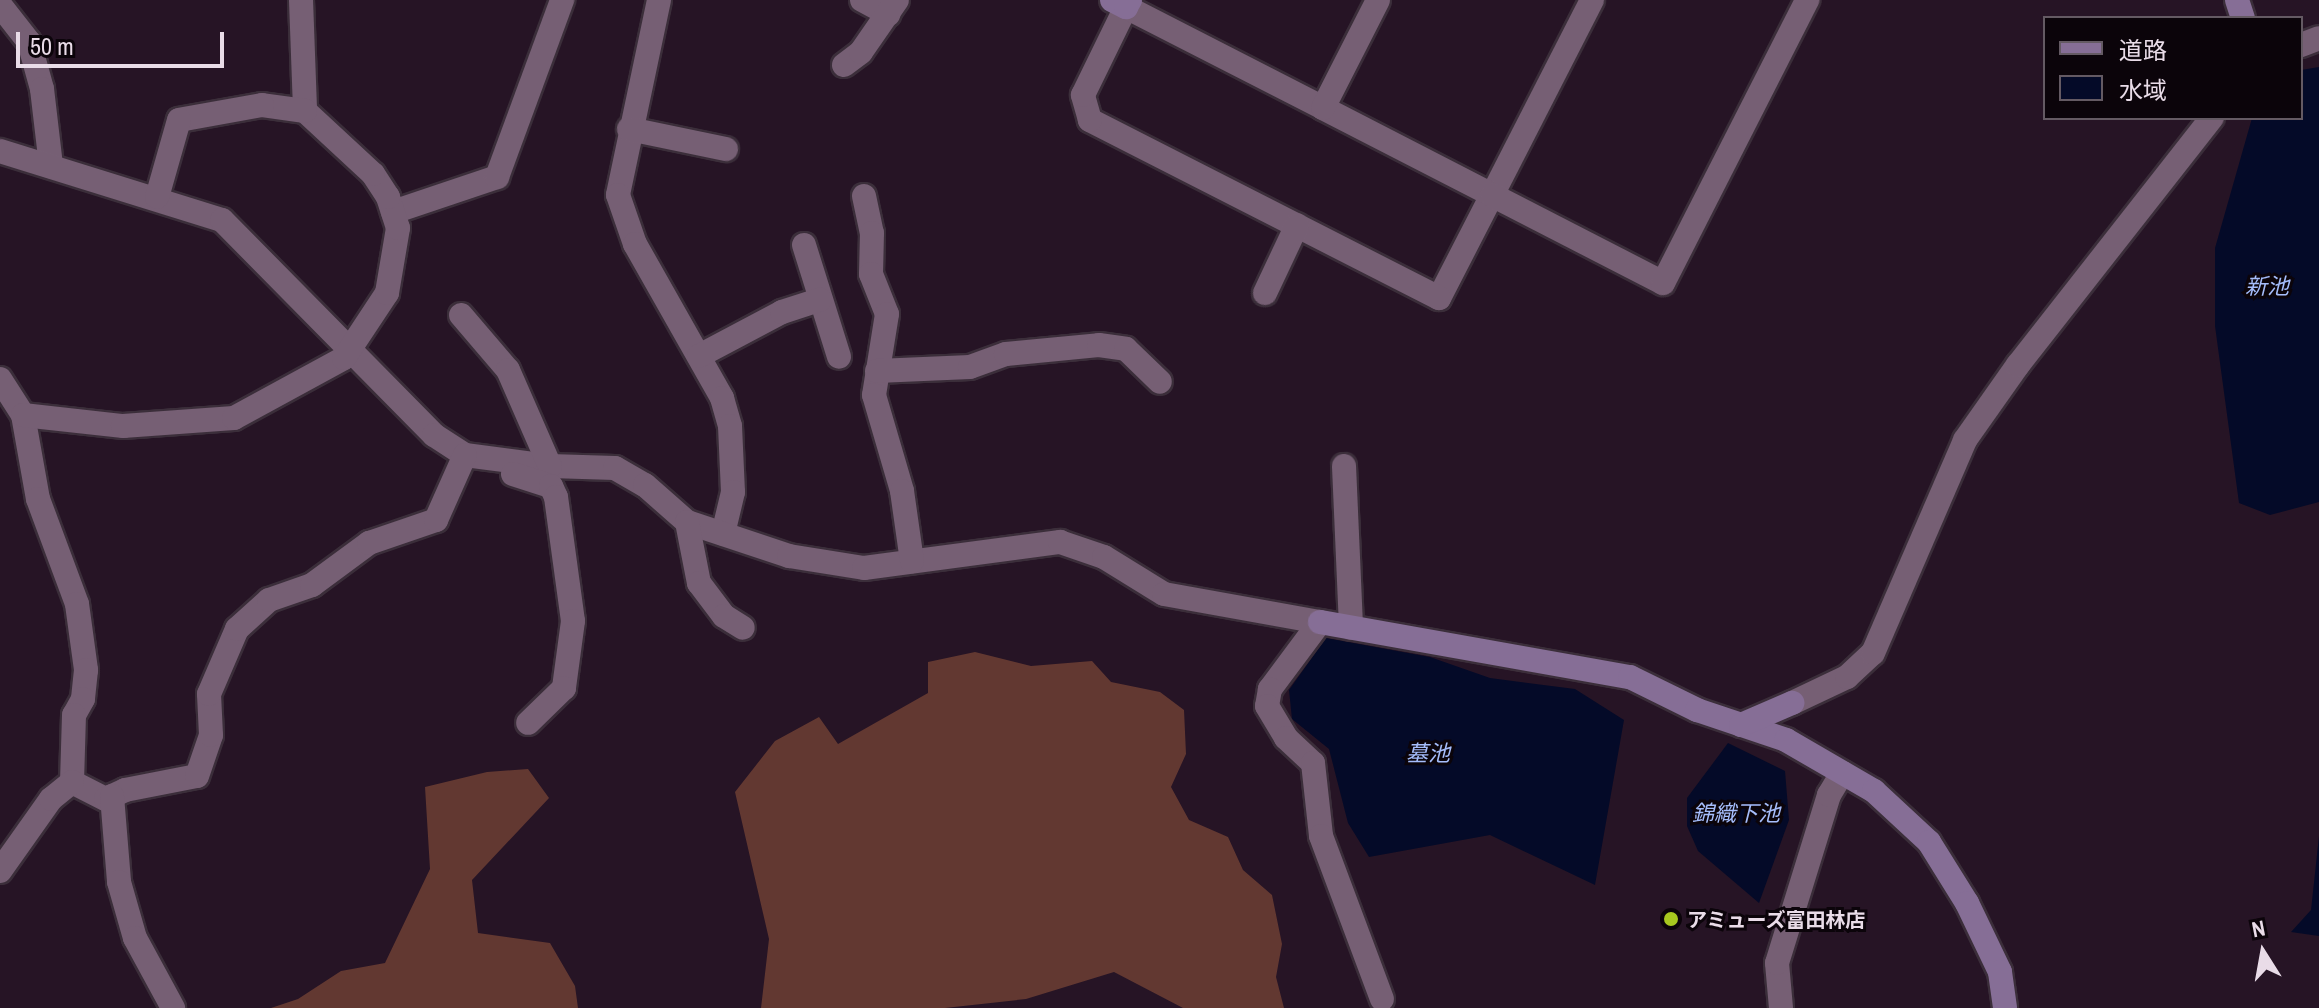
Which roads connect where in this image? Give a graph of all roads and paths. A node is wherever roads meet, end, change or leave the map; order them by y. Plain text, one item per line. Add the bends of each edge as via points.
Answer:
1 (301, 0) edge
2 (562, 0) edge
3 (658, 0) edge
4 (862, 0) edge
5 (1378, 0) edge
6 (1592, 0) edge
7 (1807, 0) edge
8 (1123, 2) edge
9 (0, 5) edge
10 (892, 7) edge
11 (844, 65) dead end
12 (1323, 108) junction
13 (305, 111) junction
14 (2210, 120) edge
15 (629, 129) junction
16 (726, 149) dead end
17 (0, 151) edge
18 (51, 166) junction
19 (1492, 195) junction
20 (864, 196) dead end
21 (157, 197) junction
22 (393, 212) junction
23 (1297, 225) junction
24 (804, 245) dead end
25 (1265, 293) dead end
26 (820, 300) junction
27 (461, 315) dead end
28 (352, 349) junction
29 (699, 356) junction
30 (839, 357) dead end
31 (877, 371) junction
32 (0, 379) edge
33 (1160, 382) dead end
34 (23, 415) junction
35 (466, 455) junction
36 (550, 466) junction
37 (1344, 466) dead end
38 (687, 522) junction
39 (723, 534) junction
40 (912, 561) junction
41 (1320, 622) junction
42 (743, 628) dead end
43 (1351, 628) junction
44 (528, 723) dead end
45 (1741, 725) junction
46 (1842, 773) junction
47 (72, 782) junction
48 (112, 796) junction
49 (0, 871) edge
50 (1382, 999) dead end
51 (173, 1008) edge
52 (1781, 1008) edge
53 (2005, 1008) edge

1 - 13 street
2 - 22 street via 497,177
3 - 15 street
4 - 10 street
5 - 12 street
6 - 19 street
7 - 19 street via 1663,283
8 - 12 street
8 - 23 street via 1083,95 1090,120
9 - 18 street via 29,42 42,89
10 - 11 street via 861,52
12 - 19 street
13 - 21 street via 262,105 179,120
13 - 22 street via 373,174
14 - 45 street via 1965,440 1873,653 1847,677
15 - 16 street
15 - 29 street via 618,195 624,221
17 - 18 street
18 - 21 street
19 - 23 street via 1439,298
20 - 31 street via 872,233 871,274 887,314
21 - 28 street via 222,220
22 - 28 street via 398,228 395,268 387,293
23 - 25 street
24 - 26 street
26 - 29 street via 782,312
26 - 30 street
27 - 36 street via 508,370
28 - 34 street via 319,373 234,418 123,426
28 - 35 street via 434,435
29 - 39 street via 722,398 735,461
31 - 33 street via 970,367 1006,354 1099,345 1126,349
31 - 40 street via 874,395 902,491
32 - 34 street
34 - 47 street via 38,499 77,604 86,670 83,699 74,715
35 - 36 street
35 - 44 street via 479,465 551,486 556,497 573,645 564,688
35 - 48 street via 436,520 369,543 312,585 269,600 237,629 209,694 211,735 197,776
36 - 38 street via 615,468 645,485
37 - 43 street
38 - 39 street
38 - 42 street via 699,583 724,616
39 - 40 street via 789,556 864,568
40 - 41 street via 1060,542 1104,557 1164,594
41 - 43 street
41 - 50 street via 1270,689 1267,706 1286,738 1313,763 1321,836
43 - 45 street via 1630,677
45 - 46 street via 1786,740
46 - 52 street via 1829,795 1777,963
46 - 53 street via 1874,791 1929,842 1967,903 2000,972
47 - 48 street via 106,799
47 - 49 street via 51,799
48 - 51 street via 119,882 135,938

